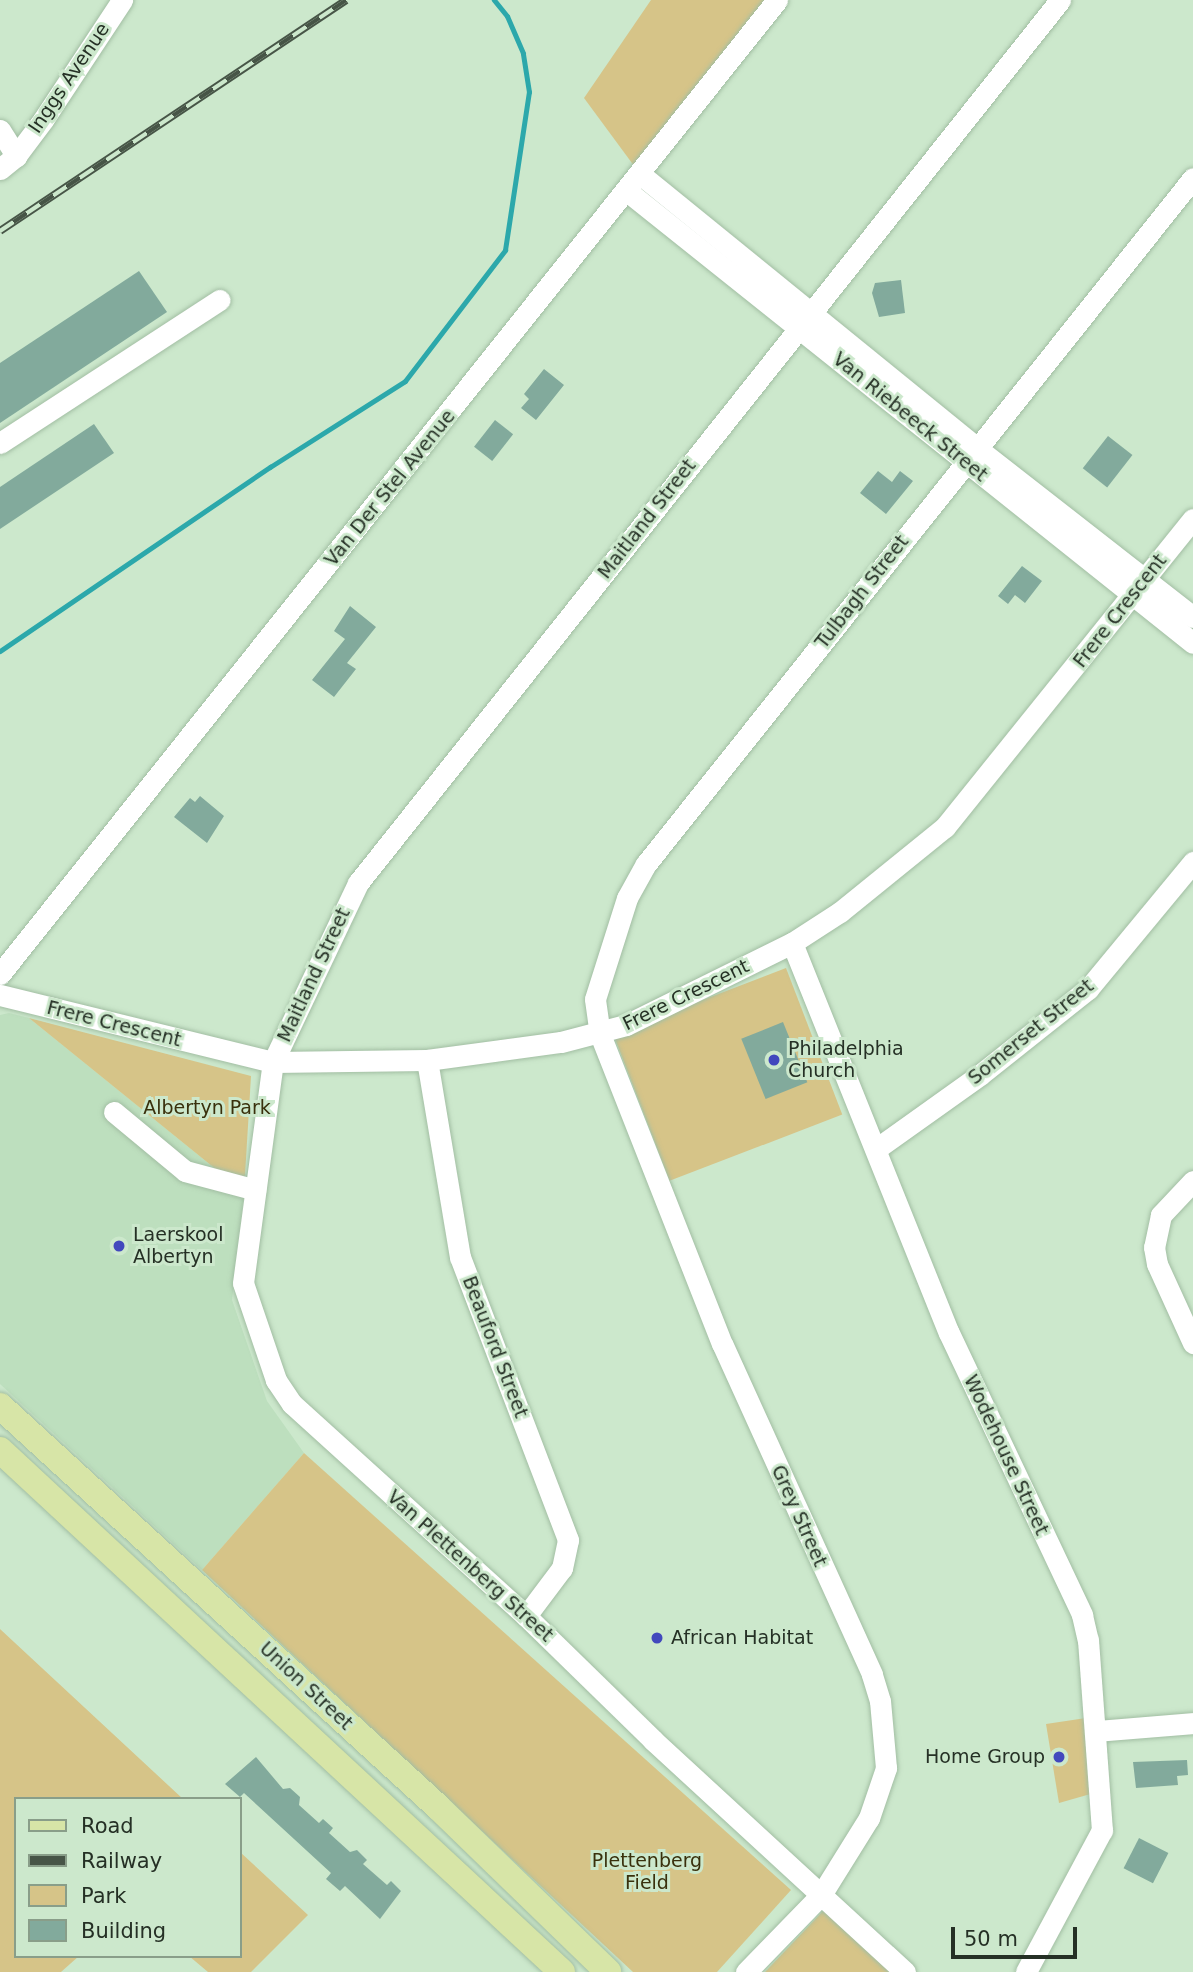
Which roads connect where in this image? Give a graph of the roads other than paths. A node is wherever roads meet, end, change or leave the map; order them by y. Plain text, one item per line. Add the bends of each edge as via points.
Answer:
1 (122, 0) edge
2 (777, 0) edge
3 (1060, 0) edge
4 (0, 130) edge
5 (8, 162) edge
6 (640, 174) junction
7 (1193, 178) edge
8 (627, 191) junction
9 (730, 260) junction
10 (219, 300) dead end
11 (805, 319) junction
12 (0, 443) edge
13 (972, 455) junction
14 (1193, 519) edge
15 (1139, 587) junction
16 (1193, 617) edge
17 (1193, 642) edge
18 (1193, 862) edge
19 (792, 943) junction
20 (0, 975) edge
21 (0, 995) edge
22 (600, 1035) junction
23 (427, 1060) junction
24 (273, 1062) junction
25 (114, 1112) dead end
26 (876, 1149) junction
27 (1193, 1181) edge
28 (256, 1190) junction
29 (1193, 1343) edge
30 (0, 1406) edge
31 (0, 1450) edge
32 (137, 1531) junction
33 (115, 1556) junction
34 (526, 1616) junction
35 (1193, 1723) edge
36 (1096, 1731) junction
37 (421, 1792) junction
38 (396, 1816) junction
39 (821, 1895) junction
40 (562, 1972) edge
41 (608, 1972) edge
42 (746, 1972) edge
43 (905, 1972) edge
44 (1026, 1972) edge

1 - 5 street, Inggs Avenue
2 - 6 street, Van Der Stel Avenue
3 - 11 street, Maitland Street
4 - 5 street
6 - 8 street, Van Der Stel Avenue
6 - 9 street, Van Riebeeck Street
7 - 13 street, Tulbagh Street
8 - 9 street, Van Riebeeck Street
8 - 20 street, Van Der Stel Avenue
9 - 11 street, Van Riebeeck Street
10 - 12 street
11 - 13 street, Van Riebeeck Street
11 - 24 street, Maitland Street via 365,872
13 - 15 street, Van Riebeeck Street
13 - 22 street, Tulbagh Street via 638,876 594,999
14 - 15 street, Frere Crescent
15 - 16 street, Van Riebeeck Street
15 - 17 street, Van Riebeeck Street
15 - 19 street, Frere Crescent via 945,827 841,912
18 - 26 street, Somerset Street via 1088,989
19 - 22 street, Frere Crescent
19 - 26 street, Wodehouse Street
21 - 24 street, Frere Crescent
22 - 23 street, Frere Crescent
22 - 39 street, Grey Street via 722,1344 878,1693 886,1768 882,1789
23 - 24 street, Frere Crescent
23 - 34 street, Beauford Street via 460,1257 568,1540 562,1568
24 - 28 street, Van Plettenberg Street
25 - 28 street via 185,1171
26 - 36 street, Wodehouse Street via 949,1333 1082,1615
27 - 29 street via 1161,1215 1154,1247 1157,1264
28 - 34 street, Van Plettenberg Street via 243,1286 281,1390
30 - 32 main road, Union Street
31 - 33 main road, Union Street
32 - 33 main road
32 - 37 main road, Union Street
33 - 38 main road, Union Street
34 - 39 street, Van Plettenberg Street
35 - 36 street
36 - 44 street, Wodehouse Street via 1102,1830
37 - 38 main road
37 - 41 main road, Union Street
38 - 40 main road, Union Street
39 - 42 street, Grey Street
39 - 43 street, Van Plettenberg Street

